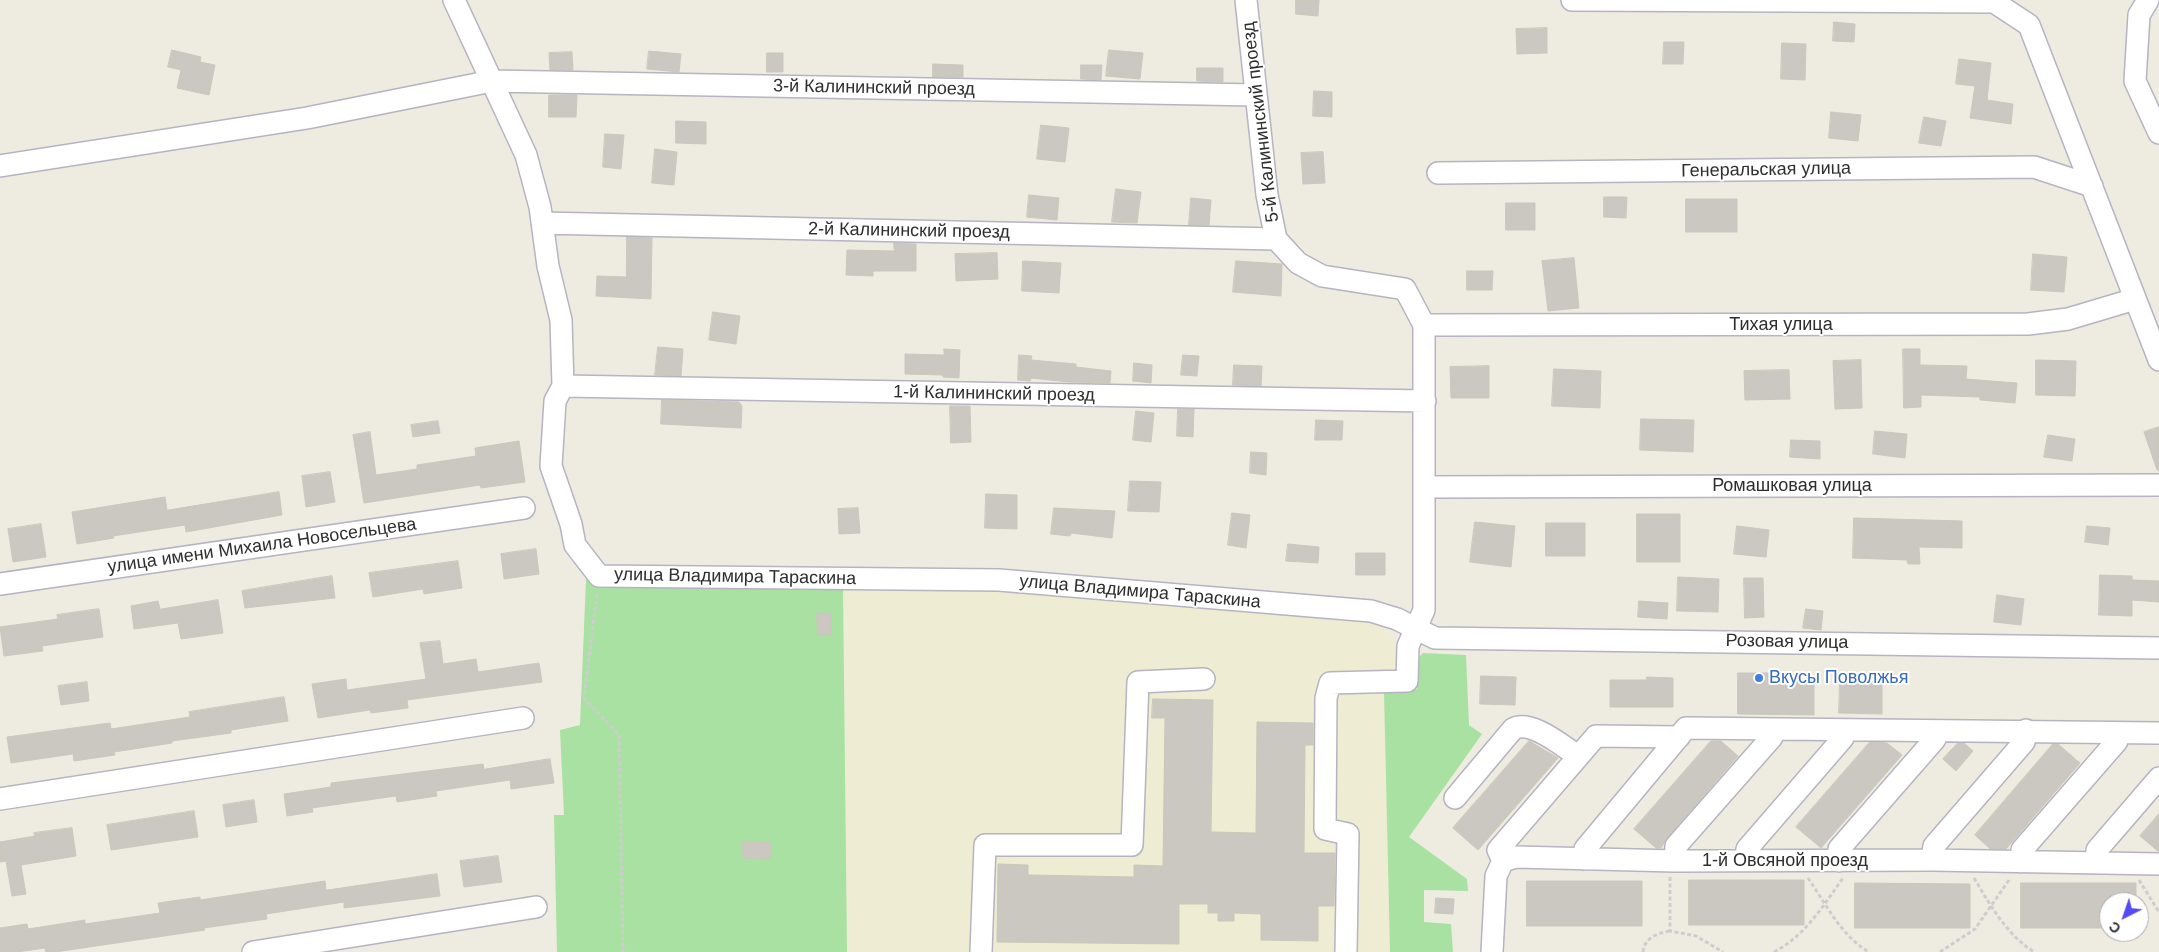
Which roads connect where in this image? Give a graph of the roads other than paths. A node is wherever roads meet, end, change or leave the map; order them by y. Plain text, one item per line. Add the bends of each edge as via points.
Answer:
1 (454, 0) edge
2 (1246, 0) edge
3 (1572, 0) edge
4 (2148, 0) edge
5 (492, 81) junction
6 (1256, 95) junction
7 (2159, 133) edge
8 (0, 166) edge
9 (1438, 174) dead end
10 (2092, 186) junction
11 (542, 223) junction
12 (1276, 239) junction
13 (2135, 299) junction
14 (1424, 325) junction
15 (2159, 360) edge
16 (563, 386) junction
17 (1425, 402) junction
18 (2159, 485) edge
19 (1425, 487) junction
20 (524, 508) dead end
21 (0, 584) edge
22 (1416, 628) junction
23 (2159, 648) edge
24 (1204, 679) dead end
25 (523, 718) dead end
26 (1773, 729) junction
27 (1844, 730) junction
28 (2026, 730) junction
29 (1936, 731) junction
30 (2118, 733) junction
31 (2159, 733) edge
32 (1679, 737) junction
33 (1578, 756) junction
34 (2159, 778) edge
35 (1455, 798) dead end
36 (0, 799) edge
37 (1584, 859) junction
38 (1746, 859) junction
39 (1932, 860) junction
40 (1503, 861) junction
41 (1673, 861) junction
42 (1847, 861) junction
43 (2021, 862) junction
44 (2096, 863) junction
45 (2159, 864) edge
46 (536, 907) dead end
47 (253, 952) edge
48 (981, 952) edge
49 (1346, 952) edge
50 (1492, 952) edge

1 - 5 street, улица Владимира Тараскина
2 - 6 street, 5-й Калининский проезд
3 - 10 street via 1994,2 2029,25
4 - 7 street via 2140,15 2136,81
5 - 6 street, 3-й Калининский проезд
5 - 8 street, 3-й Калининский проезд via 307,118
5 - 11 street, улица Владимира Тараскина via 526,155
6 - 12 street, 5-й Калининский проезд via 1266,195
9 - 10 street, Генеральская улица via 2034,167
10 - 13 street
11 - 12 street, 2-й Калининский проезд
11 - 16 street, улица Владимира Тараскина via 561,320
12 - 14 street, 5-й Калининский проезд via 1298,263 1322,276 1405,290
13 - 14 street, Тихая улица via 2068,319 2028,324
13 - 15 street
14 - 17 street
16 - 17 street, 1-й Калининский проезд
16 - 22 street, улица Владимира Тараскина via 555,401 551,466 575,546 599,576 999,580 1371,611
17 - 19 street
18 - 19 street, Ромашковая улица
19 - 22 street via 1424,610
20 - 21 street, улица имени Михаила Новосельцева
22 - 23 street, Розовая улица via 1435,638
22 - 49 street via 1408,646 1407,681 1330,683 1326,698 1325,829 1348,834
24 - 48 street via 1138,682 1132,845 985,845
25 - 36 street
26 - 27 street
26 - 32 street via 1686,728
26 - 41 street via 1772,737 1676,846
27 - 29 street
27 - 38 street via 1843,738 1747,849
28 - 29 street
28 - 30 street
28 - 39 street via 2024,742 1934,846
29 - 42 street via 1935,739 1839,849
30 - 31 street
30 - 43 street via 2117,741 2022,850
32 - 33 street via 1596,736
32 - 37 street via 1585,849
33 - 35 street via 1534,729 1519,726
33 - 40 street via 1498,850
34 - 44 street via 2097,850
37 - 40 street, 1-й Овсяной проезд via 1516,857
37 - 41 street, 1-й Овсяной проезд
38 - 41 street, 1-й Овсяной проезд
38 - 42 street, 1-й Овсяной проезд
39 - 42 street, 1-й Овсяной проезд
39 - 43 street, 1-й Овсяной проезд
40 - 50 street via 1496,876
43 - 44 street, 1-й Овсяной проезд
44 - 45 street, 1-й Овсяной проезд
46 - 47 street

